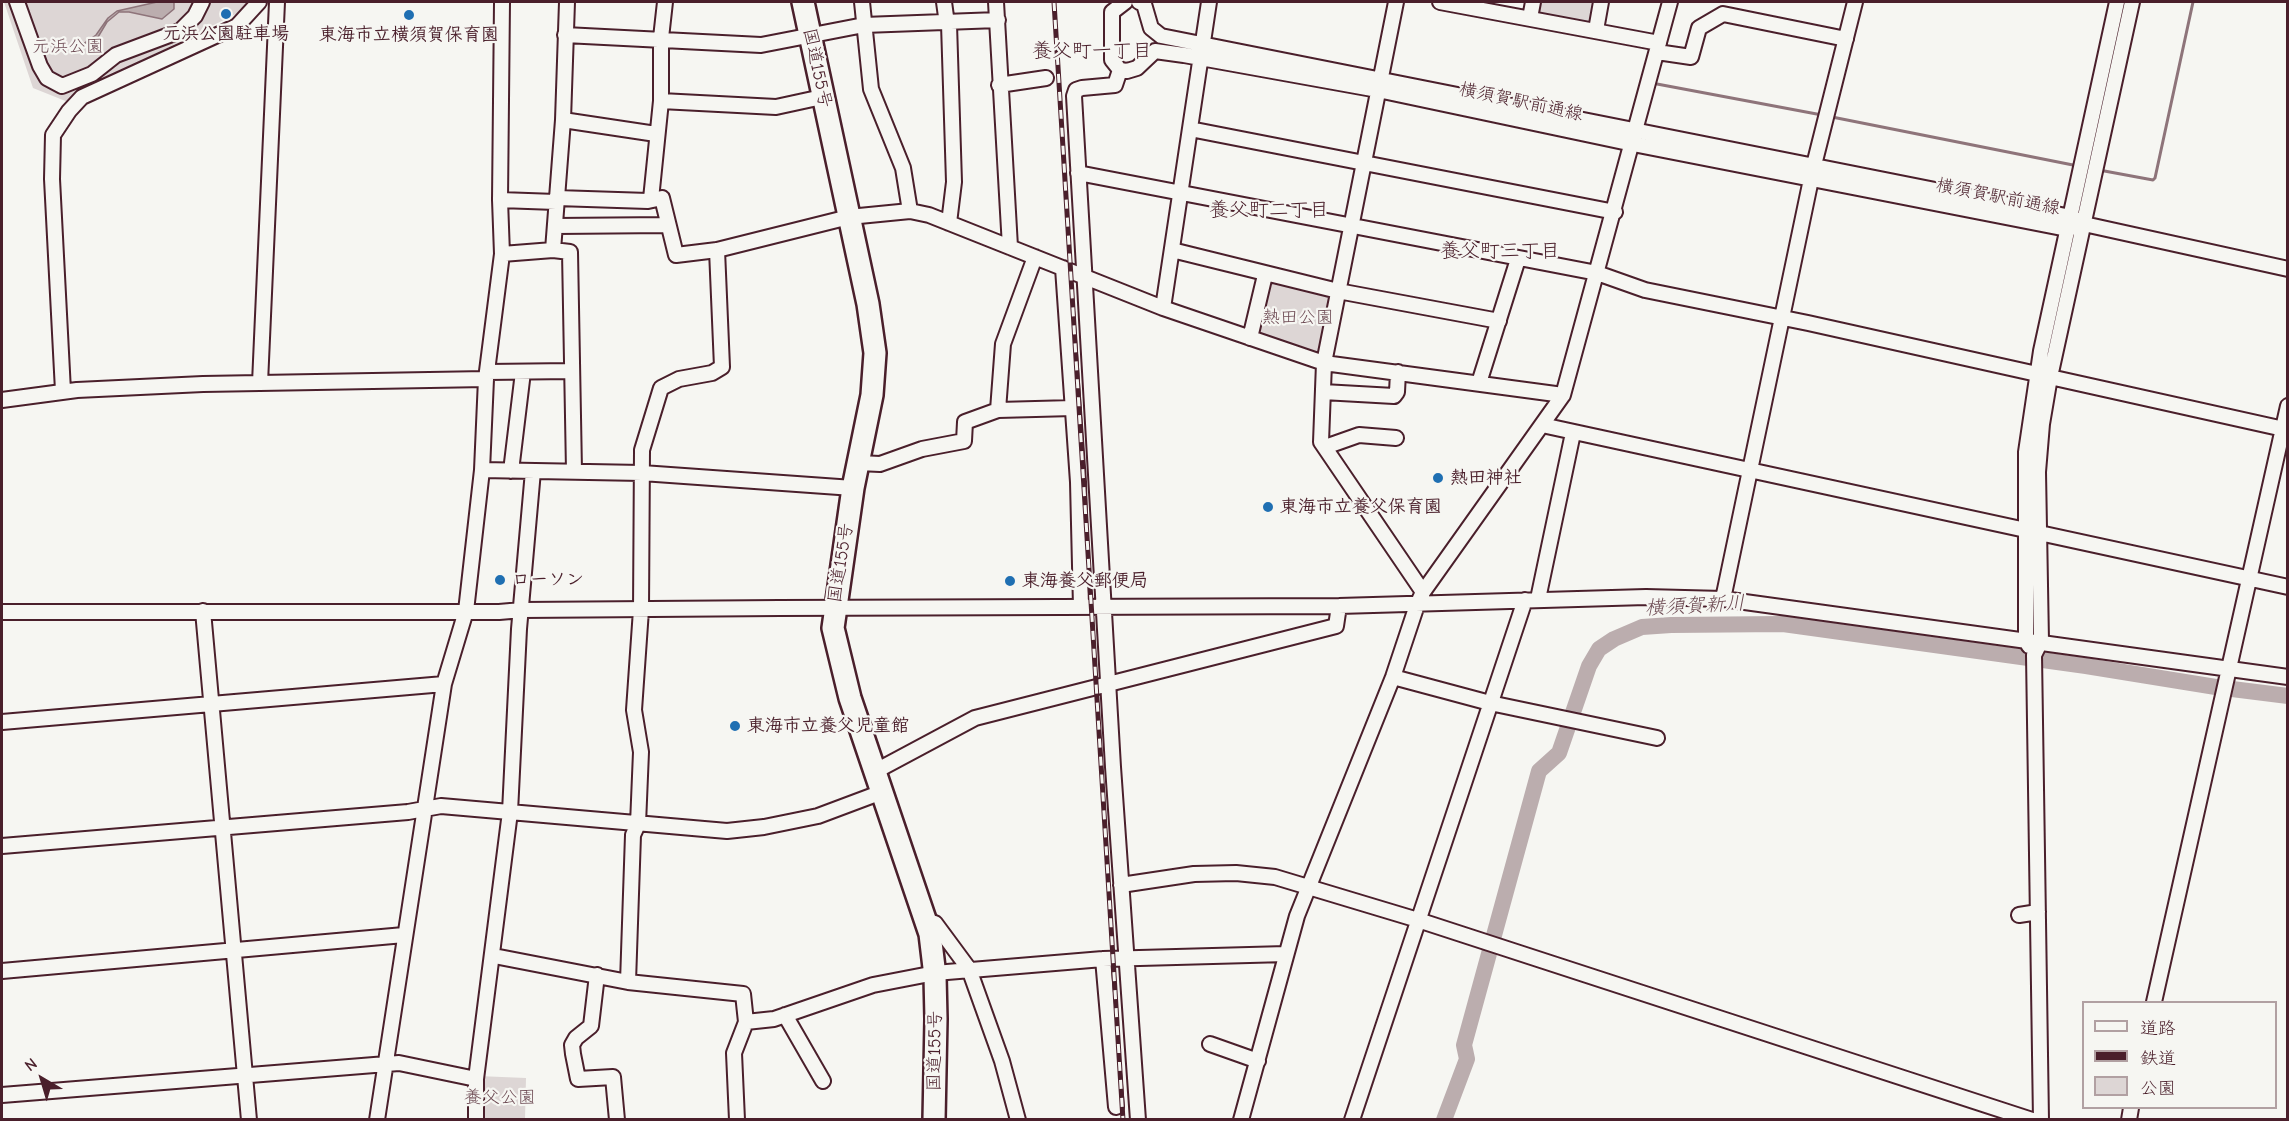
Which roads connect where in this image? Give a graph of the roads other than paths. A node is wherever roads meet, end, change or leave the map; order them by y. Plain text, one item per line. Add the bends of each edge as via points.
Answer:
1 (16, 2) edge
2 (201, 2) edge
3 (259, 2) edge
4 (277, 2) edge
5 (499, 2) edge
6 (567, 2) edge
7 (665, 2) edge
8 (803, 2) edge
9 (862, 2) edge
10 (944, 2) edge
11 (996, 2) edge
12 (1125, 2) edge
13 (1139, 2) edge
14 (1209, 2) edge
15 (1396, 2) edge
16 (1440, 2) edge
17 (1533, 2) edge
18 (1601, 2) edge
19 (1670, 2) edge
20 (1855, 2) edge
21 (2116, 2) edge
22 (2132, 2) edge
23 (1530, 18) junction
24 (998, 20) junction
25 (948, 24) junction
26 (864, 25) junction
27 (1596, 30) junction
28 (566, 35) junction
29 (810, 37) junction
30 (660, 38) junction
31 (1846, 39) junction
32 (1658, 47) junction
33 (1202, 51) junction
34 (1120, 70) junction
35 (1046, 78) dead end
36 (999, 85) junction
37 (1379, 85) junction
38 (822, 97) junction
39 (660, 101) junction
40 (563, 120) junction
41 (1190, 129) junction
42 (1637, 130) junction
43 (656, 134) junction
44 (1633, 144) junction
45 (1365, 163) junction
46 (1813, 172) junction
47 (1078, 173) junction
48 (1182, 195) junction
49 (651, 199) junction
50 (500, 200) junction
51 (557, 200) junction
52 (910, 211) junction
53 (1615, 212) junction
54 (849, 217) junction
55 (949, 223) junction
56 (2069, 223) junction
57 (2084, 224) junction
58 (668, 225) junction
59 (556, 226) junction
60 (1352, 228) junction
61 (1010, 247) junction
62 (553, 250) junction
63 (717, 250) junction
64 (1172, 250) junction
65 (502, 254) junction
66 (1035, 257) junction
67 (1518, 259) junction
68 (1063, 268) junction
69 (2288, 269) edge
70 (1597, 273) junction
71 (1265, 274) junction
72 (1084, 277) junction
73 (1338, 291) junction
74 (1163, 308) junction
75 (1784, 318) junction
76 (1499, 321) junction
77 (1250, 338) junction
78 (1324, 363) junction
79 (572, 371) junction
80 (523, 372) junction
81 (1398, 372) junction
82 (487, 376) junction
83 (2044, 376) junction
84 (260, 383) junction
85 (1479, 383) junction
86 (63, 391) junction
87 (1323, 392) junction
88 (1563, 395) junction
89 (2, 400) edge
90 (2288, 406) edge
91 (1073, 408) junction
92 (998, 410) junction
93 (1542, 425) junction
94 (2285, 429) edge
95 (1573, 433) junction
96 (1396, 438) dead end
97 (1324, 447) junction
98 (859, 464) junction
99 (482, 470) junction
100 (511, 471) junction
101 (533, 471) junction
102 (574, 471) junction
103 (1749, 472) junction
104 (642, 474) junction
105 (853, 488) junction
106 (2026, 531) junction
107 (2040, 534) junction
108 (2248, 579) junction
109 (2288, 587) edge
110 (1420, 598) junction
111 (1722, 599) junction
112 (1531, 600) junction
113 (1104, 606) junction
114 (1339, 606) junction
115 (1081, 607) junction
116 (834, 608) junction
117 (203, 610) junction
118 (522, 610) junction
119 (641, 610) junction
120 (466, 611) junction
121 (2, 612) edge
122 (2026, 639) junction
123 (2041, 641) junction
124 (2034, 661) junction
125 (2228, 670) junction
126 (2288, 677) edge
127 (1393, 678) junction
128 (444, 684) junction
129 (1110, 684) junction
130 (213, 703) junction
131 (1491, 703) junction
132 (2, 722) edge
133 (1657, 738) dead end
134 (874, 772) junction
135 (882, 792) junction
136 (424, 808) junction
137 (510, 812) junction
138 (638, 824) junction
139 (223, 827) junction
140 (2, 846) edge
141 (1121, 885) junction
142 (1309, 889) junction
143 (2038, 912) junction
144 (2019, 915) dead end
145 (1418, 920) junction
146 (926, 921) junction
147 (404, 935) junction
148 (232, 951) junction
149 (1286, 954) junction
150 (494, 956) junction
151 (1103, 959) junction
152 (1126, 959) junction
153 (969, 969) junction
154 (2, 971) edge
155 (935, 973) junction
156 (597, 975) junction
157 (628, 982) junction
158 (2154, 1001) edge
159 (785, 1015) junction
160 (746, 1022) junction
161 (1210, 1044) dead end
162 (1258, 1061) junction
163 (385, 1065) junction
164 (245, 1075) junction
165 (476, 1079) junction
166 (823, 1081) dead end
167 (2, 1095) edge
168 (1135, 1103) junction
169 (1117, 1113) edge
170 (249, 1119) edge
171 (377, 1119) edge
172 (476, 1119) edge
173 (617, 1119) edge
174 (737, 1119) edge
175 (933, 1119) edge
176 (1018, 1119) edge
177 (1138, 1119) edge
178 (1241, 1119) edge
179 (1352, 1119) edge
180 (2032, 1119) edge
181 (2041, 1119) edge

1 - 2 street via 47,78 74,89 116,56 180,31 195,16
3 - 86 street via 237,26 82,97 53,135
4 - 84 street
5 - 50 street
6 - 28 street
7 - 30 street
8 - 29 highway, 国道155号
9 - 26 street
10 - 25 street
11 - 24 street
12 - 34 street via 1112,12 1112,60
13 - 33 street, 横須賀駅前通線 via 1144,4 1151,28 1161,36
14 - 33 street
15 - 37 street
16 - 23 street
17 - 23 street
18 - 27 street
19 - 32 street
20 - 31 street
21 - 56 street
22 - 57 street
23 - 27 street
24 - 25 street
24 - 36 street
25 - 26 street
25 - 55 street via 954,182
26 - 29 street
26 - 52 street via 870,89 903,168
27 - 32 street
28 - 30 street
28 - 40 street
29 - 30 street via 761,45
29 - 38 highway, 国道155号
30 - 39 street
31 - 32 street via 1723,14 1699,28 1691,57
31 - 46 street
32 - 42 street
33 - 34 street, 横須賀駅前通線 via 1155,51 1137,68
33 - 37 street, 横須賀駅前通線
33 - 41 street
34 - 47 street via 1115,85 1074,92
35 - 36 street
36 - 61 street
37 - 42 street, 横須賀駅前通線
37 - 44 street, 横須賀駅前通線
37 - 45 street
38 - 39 street via 777,107
38 - 54 highway, 国道155号
39 - 43 street
40 - 43 street
40 - 51 street
41 - 45 street
41 - 48 street
42 - 44 street
42 - 46 street, 横須賀駅前通線
43 - 49 street
44 - 46 street, 横須賀駅前通線
44 - 53 street
45 - 53 street
45 - 60 street
46 - 56 street, 横須賀駅前通線
46 - 75 street
47 - 48 street
47 - 72 street
48 - 60 street
48 - 64 street
49 - 51 street
49 - 58 street via 662,198
50 - 51 street
50 - 65 street
51 - 59 street
52 - 54 street
52 - 55 street
53 - 70 street
54 - 63 street
54 - 98 highway, 国道155号 via 875,353 872,395
55 - 61 street
56 - 57 street, 横須賀駅前通線
56 - 83 street
57 - 69 street, 横須賀駅前通線
57 - 83 street
58 - 59 street
58 - 63 street via 676,255
59 - 62 street
60 - 67 street
60 - 73 street
61 - 66 street
62 - 65 street
62 - 79 street via 570,252
63 - 104 street via 722,367 661,388 642,450
64 - 71 street
64 - 74 street
65 - 82 street
66 - 68 street
66 - 92 street via 1001,350
67 - 70 street
67 - 76 street
68 - 72 street
68 - 91 street
70 - 75 street via 1645,290
70 - 88 street
71 - 73 street
71 - 77 street
72 - 74 street
72 - 113 street
73 - 76 street
73 - 78 street
74 - 77 street
75 - 83 street
75 - 103 street
76 - 85 street
77 - 78 street
78 - 81 street
78 - 87 street
79 - 80 street
79 - 102 street
80 - 82 street
80 - 100 street
81 - 85 street
81 - 87 street via 1394,396
82 - 84 street
82 - 99 street
83 - 94 street
83 - 106 street via 2026,452
83 - 107 street via 2038,472
84 - 86 street
85 - 88 street
86 - 89 street
87 - 97 street
88 - 93 street
90 - 94 street
91 - 92 street
91 - 115 street
92 - 98 street via 965,422 964,441 922,449 880,464
93 - 95 street
93 - 110 street
94 - 108 street
95 - 103 street
95 - 112 street
96 - 97 street via 1359,435
97 - 110 street
98 - 105 highway, 国道155号
99 - 100 street
99 - 120 street
100 - 101 street
101 - 102 street
101 - 118 street
102 - 104 street
103 - 106 street
103 - 111 street
104 - 105 street
104 - 119 street
105 - 116 highway, 国道155号
106 - 107 street
106 - 122 street
107 - 108 street
107 - 123 street
108 - 109 street
108 - 125 street
110 - 112 street
110 - 114 street
110 - 127 street
111 - 112 street
111 - 122 street
112 - 131 street
113 - 114 street
113 - 115 street
113 - 129 street
114 - 129 street via 1336,626
115 - 116 street
116 - 119 street
116 - 134 highway, 国道155号 via 833,628 840,663
117 - 120 street
117 - 121 street
117 - 130 street
118 - 119 street
118 - 120 street
118 - 137 street
119 - 138 street via 634,710 641,752
120 - 128 street
122 - 123 street
122 - 124 street
123 - 124 street
123 - 125 street
124 - 143 street
125 - 126 street
125 - 158 street
127 - 131 street
127 - 142 street
128 - 130 street
128 - 136 street
129 - 134 street via 975,718
129 - 141 street
130 - 132 street
130 - 139 street
131 - 133 street
131 - 145 street
134 - 135 highway, 国道155号
135 - 138 street via 818,816 764,827 727,831
135 - 146 highway, 国道155号
136 - 137 street
136 - 139 street
136 - 147 street
137 - 138 street
137 - 150 street
138 - 157 street via 633,836
139 - 140 street
139 - 148 street
141 - 142 street via 1194,874 1236,873 1275,877
141 - 152 street
142 - 145 street
142 - 149 street
143 - 144 street
143 - 181 street
145 - 179 street
145 - 180 street
146 - 153 street via 935,922
146 - 155 highway, 国道155号
147 - 148 street
147 - 163 street
148 - 154 street
148 - 164 street
149 - 152 street
149 - 162 street
150 - 156 street
150 - 165 street
151 - 152 street
151 - 153 street
151 - 169 street
152 - 168 street
153 - 155 street
153 - 176 street
155 - 159 street via 873,985
155 - 175 highway, 国道155号
156 - 157 street
156 - 173 street via 591,1026 576,1038 573,1054 578,1079 613,1077
157 - 160 street via 744,994
159 - 160 street
159 - 166 street
160 - 174 street via 735,1053
161 - 162 street
162 - 178 street
163 - 164 street
163 - 165 street via 399,1064
163 - 171 street
164 - 167 street
164 - 170 street
165 - 172 street
168 - 169 street
168 - 177 street

